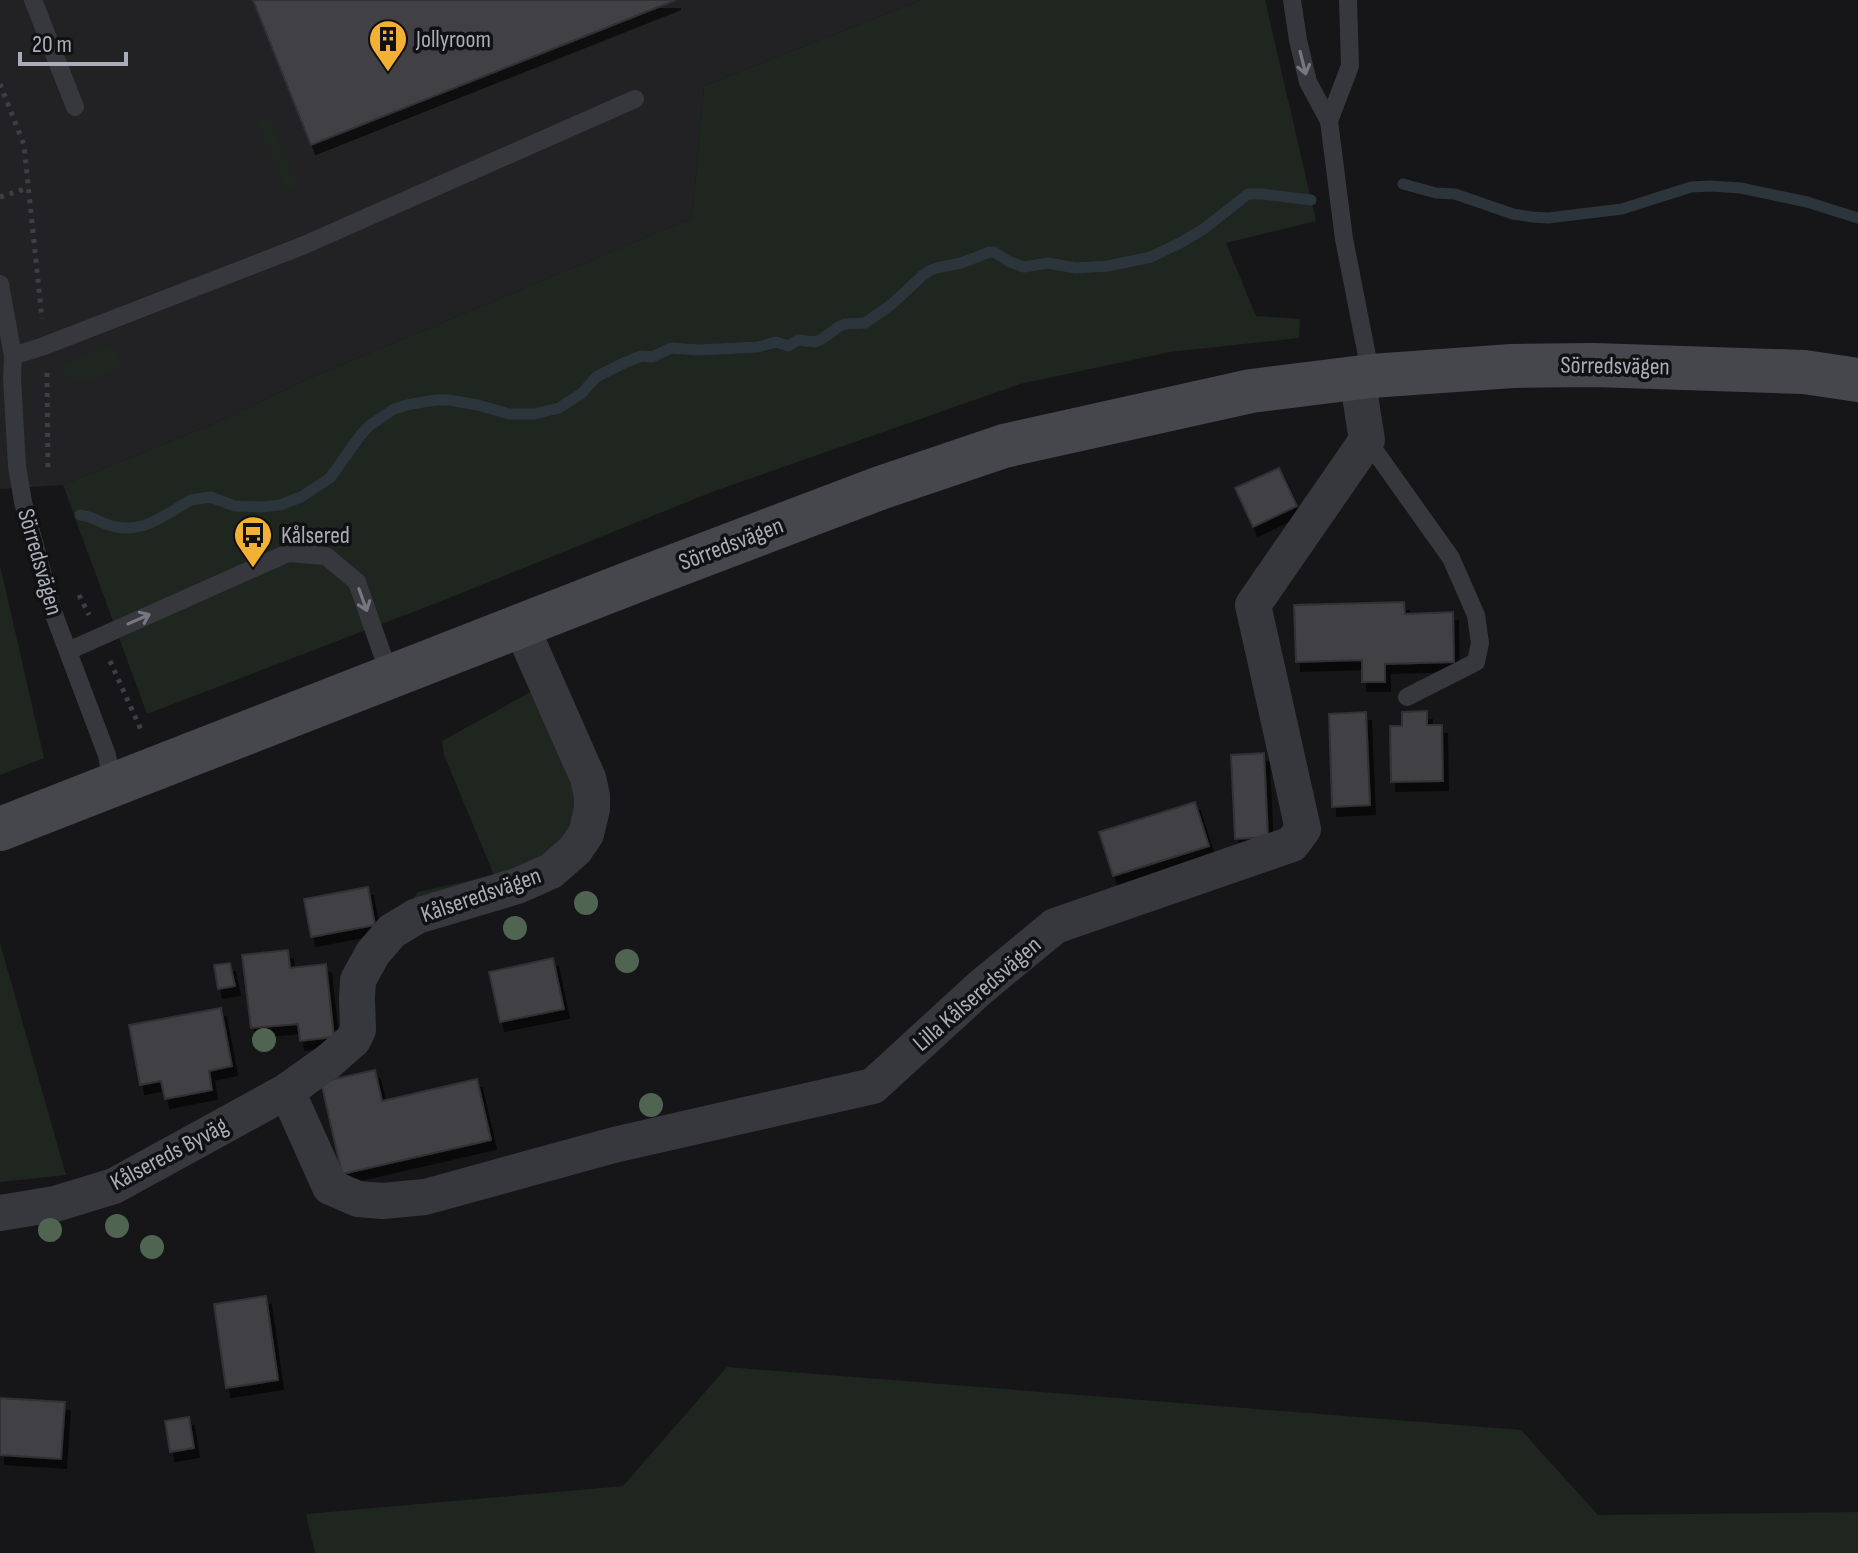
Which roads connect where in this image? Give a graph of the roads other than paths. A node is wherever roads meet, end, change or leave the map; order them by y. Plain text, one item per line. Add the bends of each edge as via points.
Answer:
1 (33, 0) edge
2 (1292, 0) edge
3 (1348, 0) edge
4 (635, 99) dead end
5 (75, 107) dead end
6 (1329, 121) junction
7 (0, 284) edge
8 (2, 307) edge
9 (13, 356) junction
10 (1364, 376) junction
11 (6, 379) edge
12 (1858, 380) edge
13 (1367, 440) junction
14 (520, 624) junction
15 (68, 651) junction
16 (390, 676) junction
17 (1407, 697) dead end
18 (112, 785) junction
19 (0, 829) edge
20 (287, 1091) junction
21 (0, 1213) edge

1 - 5 lane
2 -> 6 lane via 1308,82
3 - 6 lane via 1350,66
4 - 9 lane via 302,246
6 - 10 lane
7 - 8 lane, Sörredsvägen
8 - 9 lane, Sörredsvägen
9 - 11 lane, Sörredsvägen
10 - 12 street, Sörredsvägen via 1594,365 1804,372
10 - 13 street
10 - 14 street, Sörredsvägen via 1251,391 1004,446
11 - 15 lane, Sörredsvägen via 23,502
13 - 17 lane via 1451,558 1476,615 1476,662
13 - 20 street, Lilla Kålseredsvägen via 1253,605 1303,829 1292,844 1055,926 873,1086 614,1145 425,1197 358,1199 330,1187
14 - 16 street, Sörredsvägen
14 - 20 street, Kålseredsvägen via 588,778 592,809 586,834 551,871 417,916 392,931 358,980 358,1030 353,1040
15 -> 16 lane via 288,553 326,556 357,582
15 - 18 lane, Sörredsvägen via 107,755
16 - 18 street, Sörredsvägen
18 - 19 street, Sörredsvägen
20 - 21 street, Kålsereds Byväg via 114,1186

